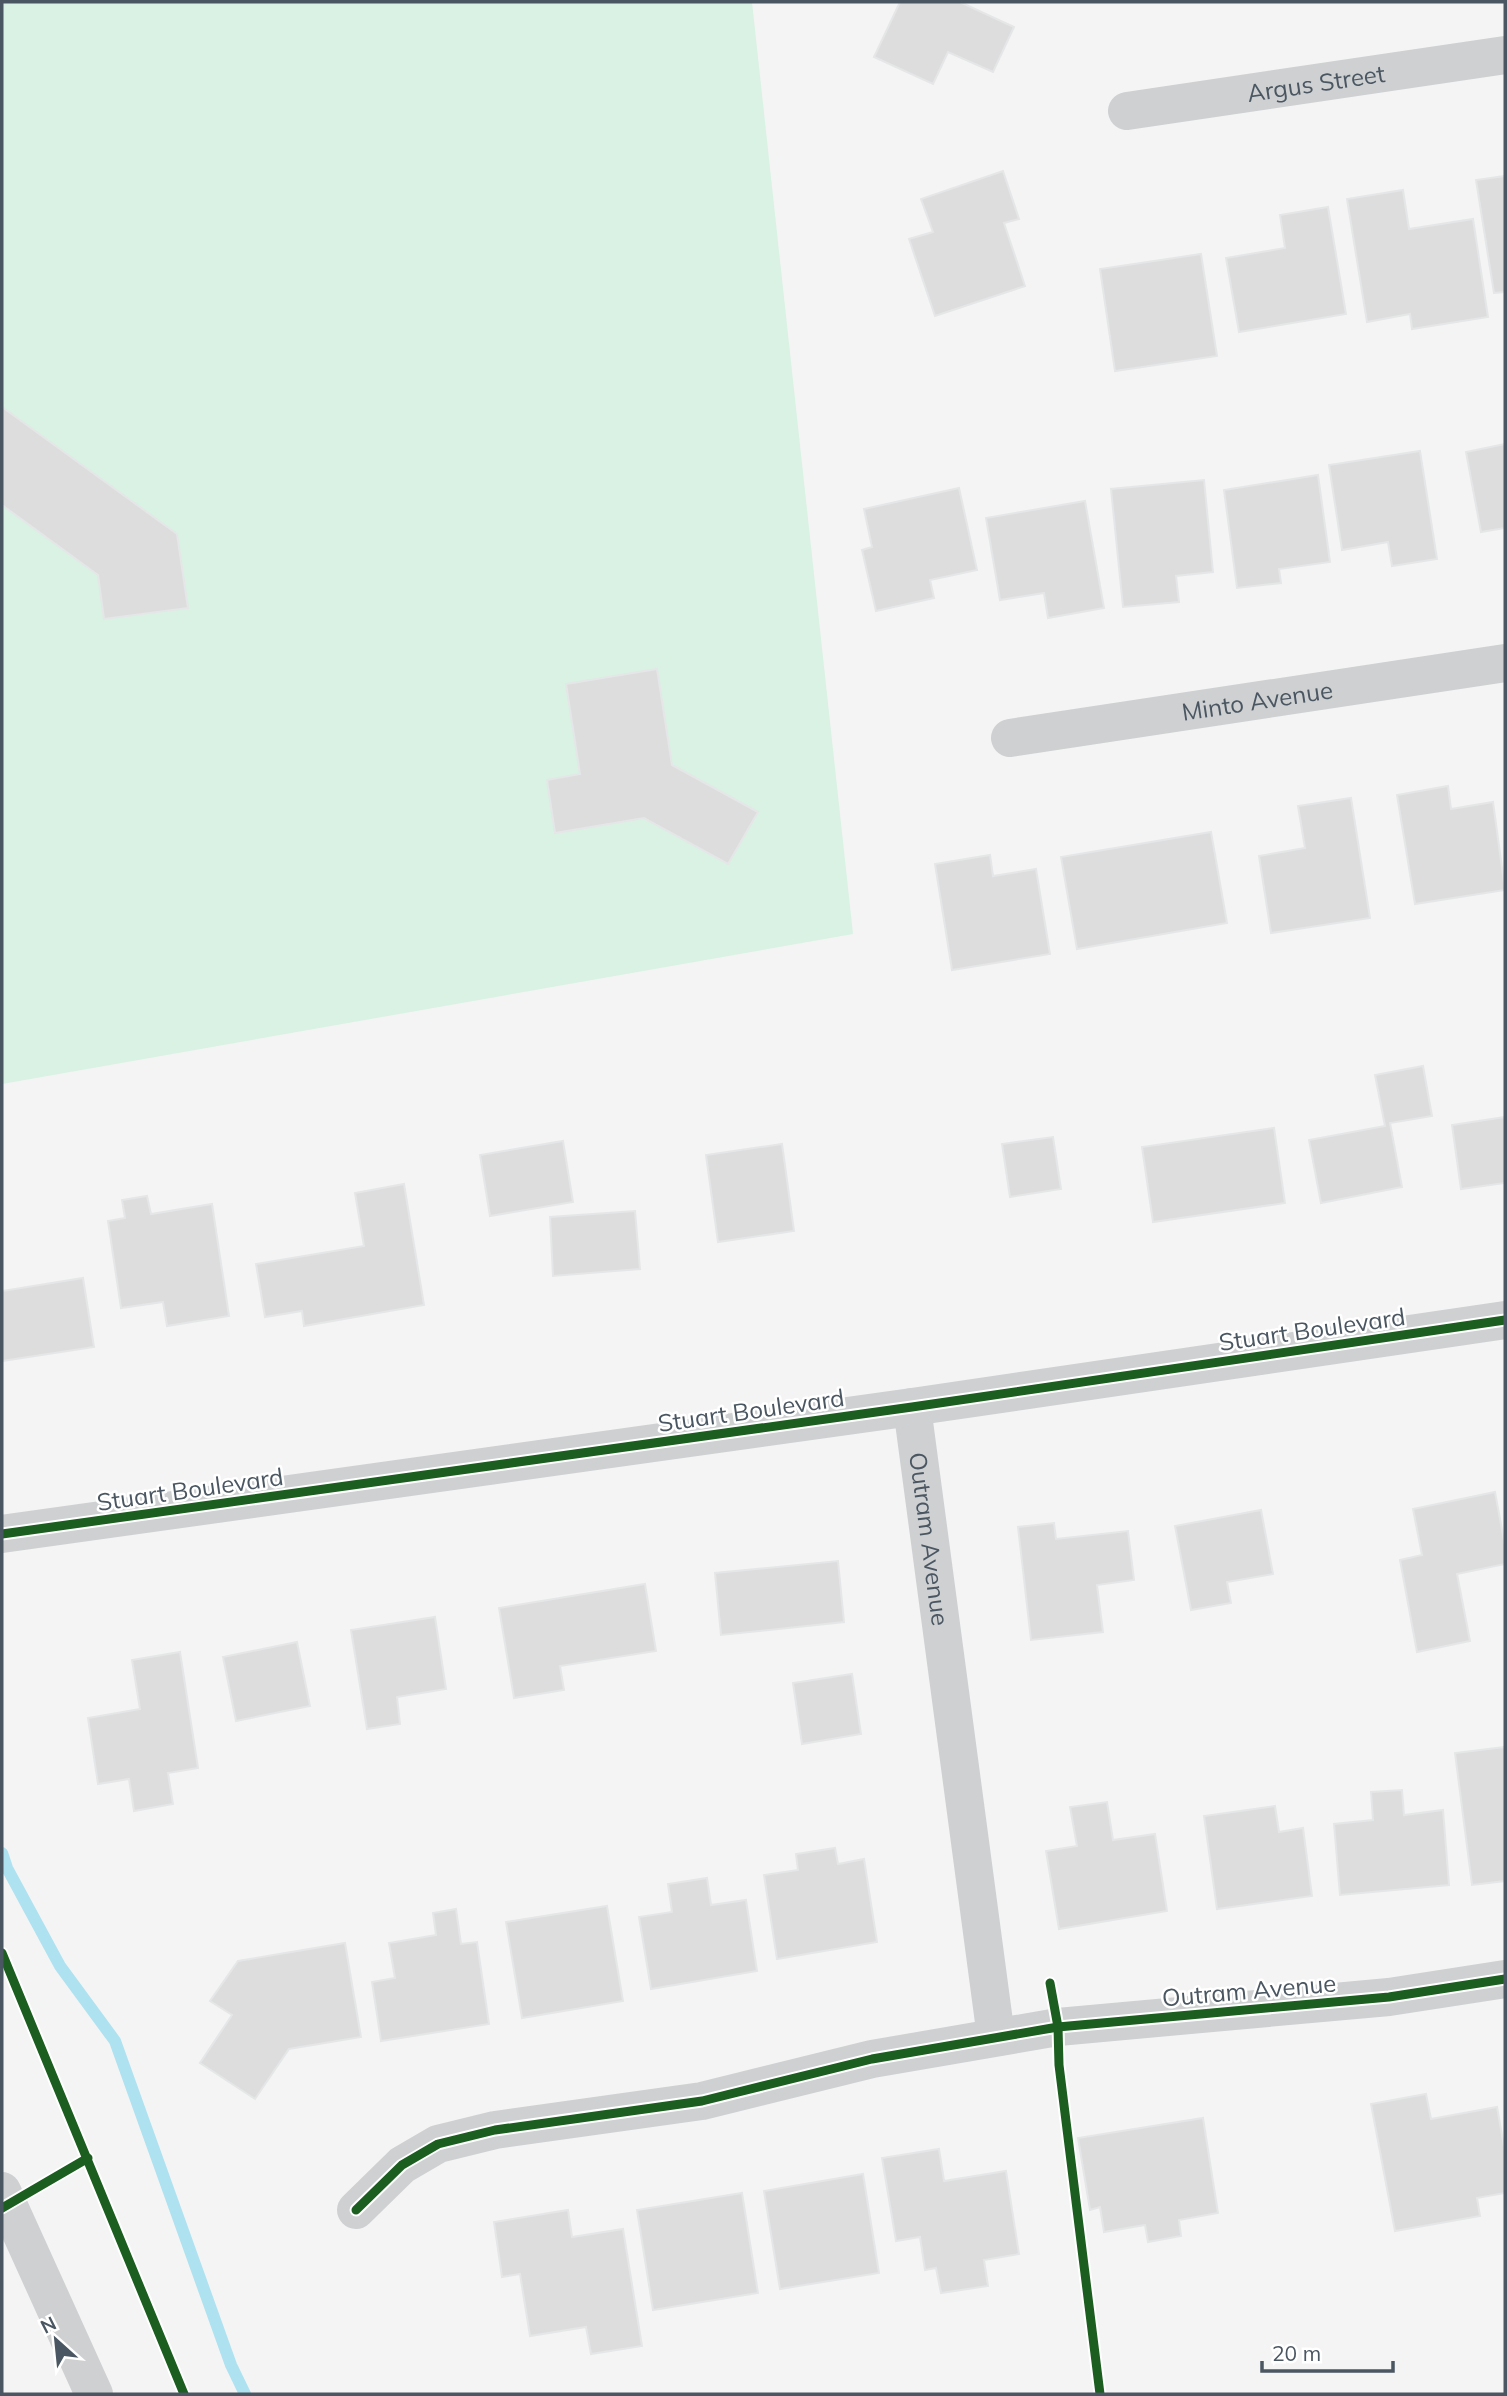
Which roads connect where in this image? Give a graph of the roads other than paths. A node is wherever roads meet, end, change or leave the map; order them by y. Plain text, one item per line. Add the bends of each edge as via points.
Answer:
1 (1505, 55) edge
2 (1127, 111) dead end
3 (1505, 663) edge
4 (1010, 738) dead end
5 (1505, 1320) edge
6 (912, 1407) junction
7 (2, 1534) edge
8 (1505, 1979) edge
9 (996, 2037) junction
10 (2, 2191) edge
11 (356, 2210) dead end
12 (94, 2394) edge

1 - 2 street, Argus Street
3 - 4 street, Minto Avenue
5 - 6 street, Stuart Boulevard
6 - 7 street, Stuart Boulevard
6 - 9 street, Outram Avenue
8 - 9 street, Outram Avenue via 1389,1997 1058,2027
9 - 11 street via 872,2059 702,2101 495,2130 438,2144 402,2165
10 - 12 street

